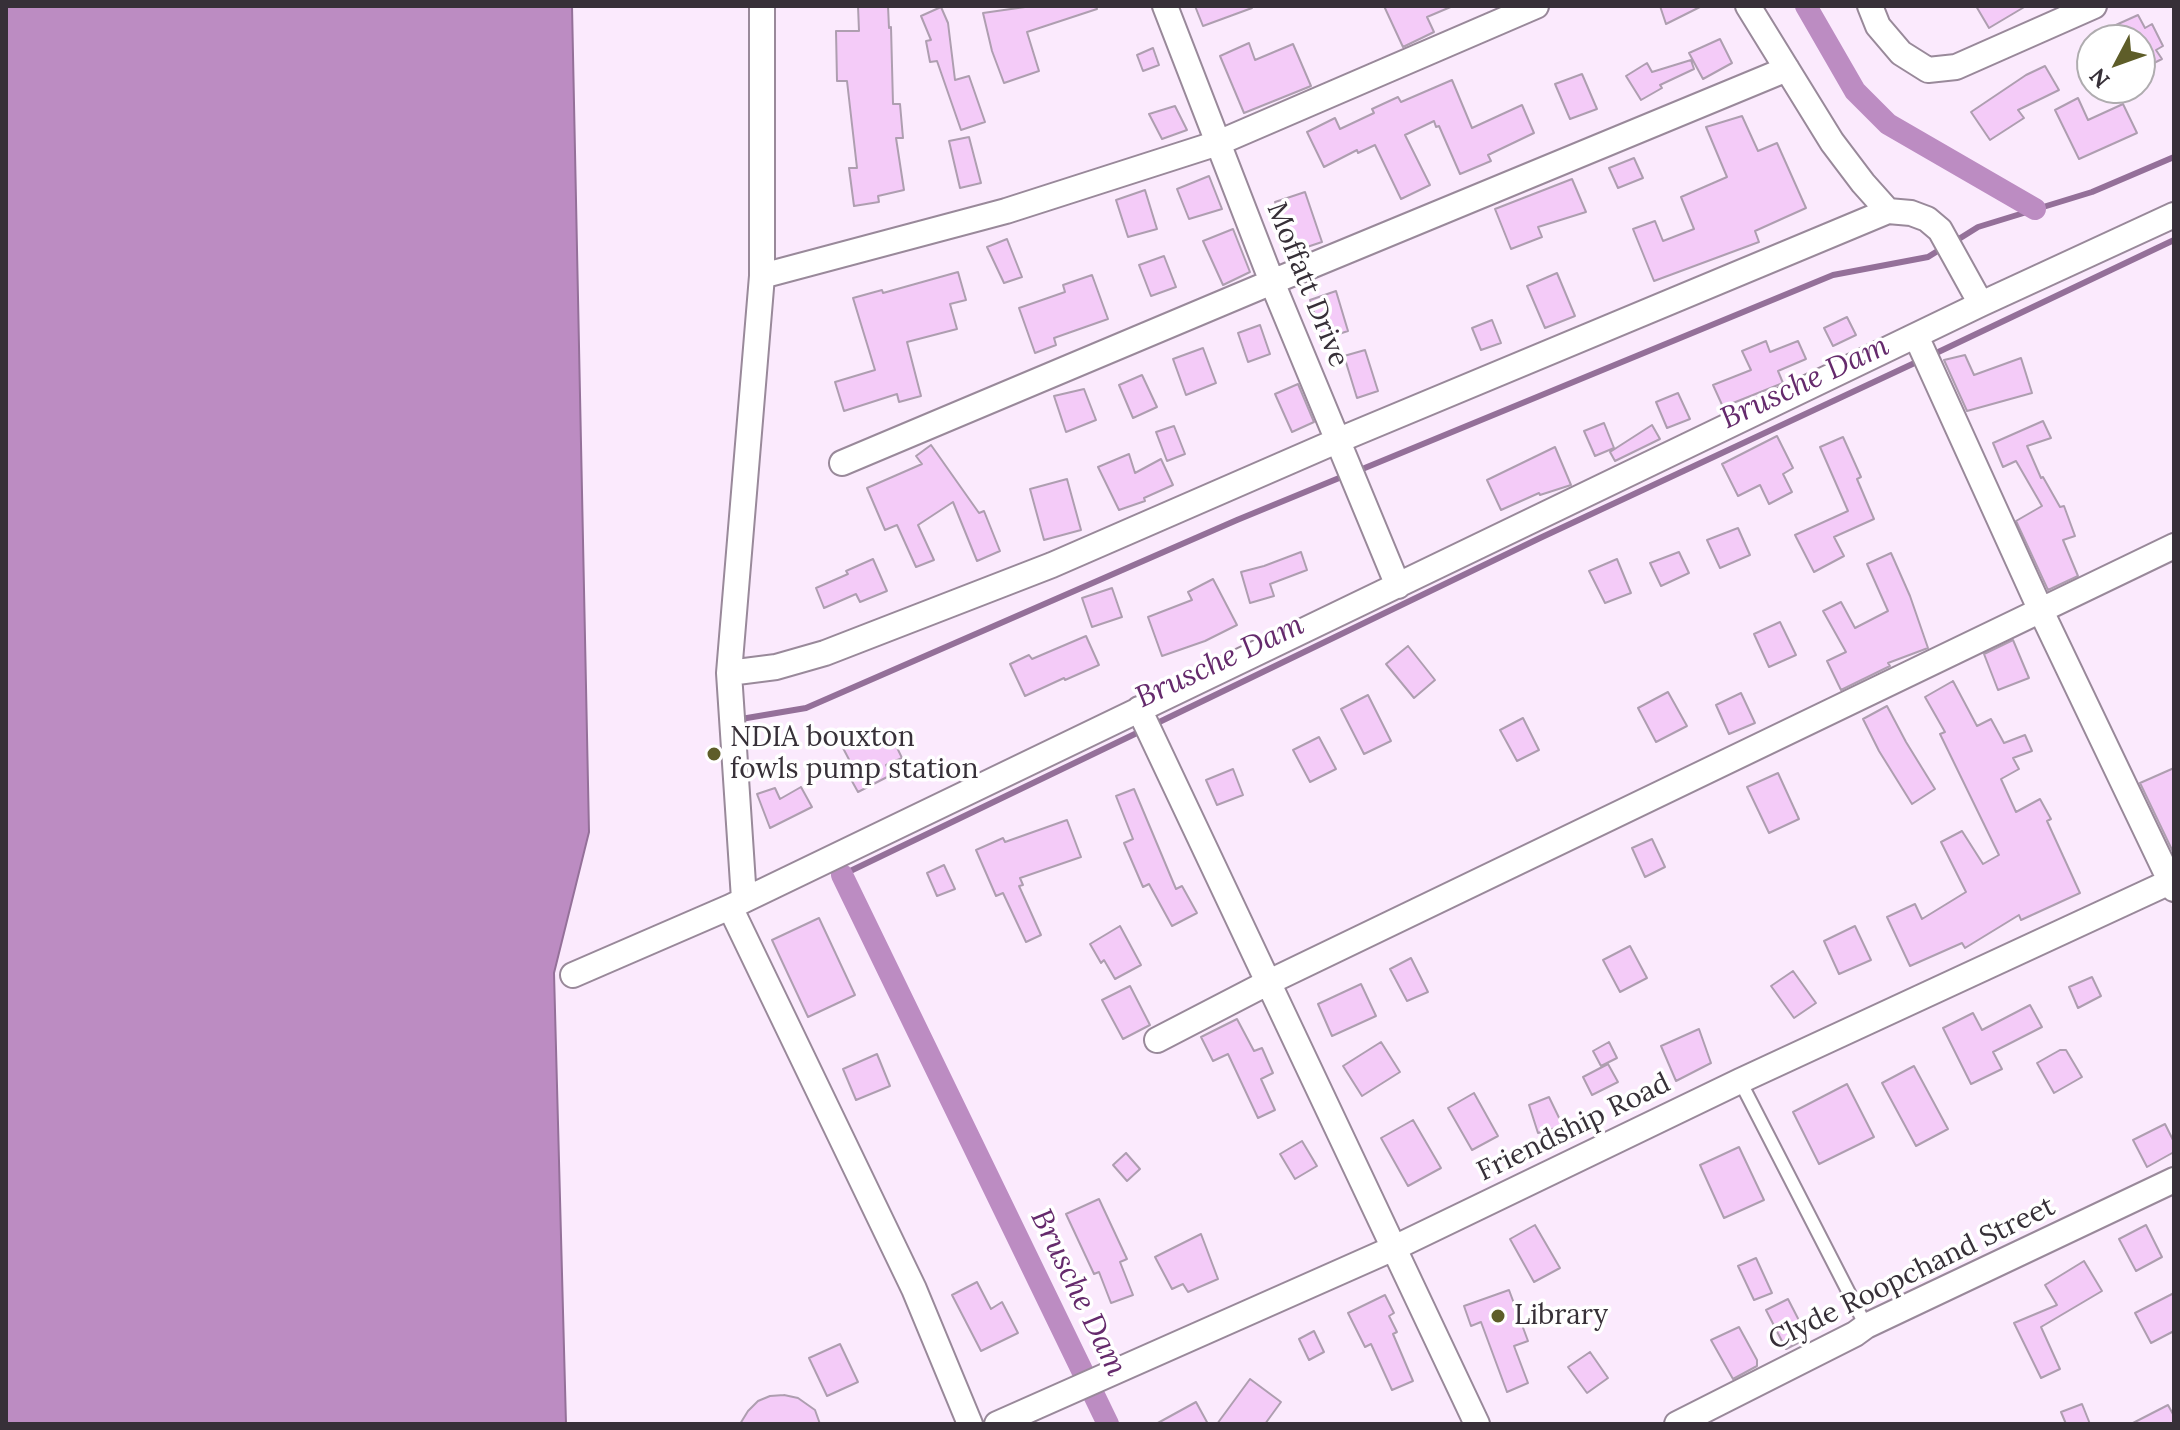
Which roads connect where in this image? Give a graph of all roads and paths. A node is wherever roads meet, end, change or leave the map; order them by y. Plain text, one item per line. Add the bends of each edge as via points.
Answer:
1 (762, 6) edge
2 (1165, 6) edge
3 (1536, 6) edge
4 (1748, 6) edge
5 (1870, 6) edge
6 (2094, 6) edge
7 (1787, 69) junction
8 (1218, 143) junction
9 (1888, 211) junction
10 (2174, 215) edge
11 (762, 276) junction
12 (1272, 282) junction
13 (1981, 304) junction
14 (1916, 336) junction
15 (1341, 446) junction
16 (842, 463) dead end
17 (2174, 546) edge
18 (1398, 586) junction
19 (2041, 611) junction
20 (729, 673) junction
21 (1145, 722) junction
22 (2173, 884) edge
23 (737, 903) junction
24 (573, 975) dead end
25 (1267, 983) junction
26 (1157, 1040) dead end
27 (1740, 1081) junction
28 (2174, 1180) edge
29 (1394, 1248) junction
30 (1866, 1326) junction
31 (1035, 1412) edge
32 (970, 1424) edge
33 (997, 1424) edge
34 (1477, 1424) edge
35 (1677, 1424) edge

1 - 11 street
2 - 8 street, Moffatt Drive
3 - 8 street
4 - 7 street
5 - 6 street via 1878,26 1901,53 1928,70 1956,67
7 - 9 street via 1832,142
7 - 12 street
8 - 11 street via 1006,211
8 - 12 street, Moffatt Drive
9 - 13 street via 1911,213 1940,230
9 - 15 street
10 - 13 street
11 - 20 street
12 - 15 street, Moffatt Drive
12 - 16 street
13 - 14 street
14 - 18 street
14 - 19 street
15 - 18 street, Moffatt Drive
15 - 20 street via 825,653
17 - 19 street
18 - 21 street
19 - 22 street
19 - 25 street
20 - 23 street
21 - 23 street
21 - 25 street
22 - 27 street, Friendship Road
23 - 24 street
23 - 32 street
25 - 26 street
25 - 29 street
27 - 29 street, Friendship Road
27 - 30 lane
28 - 30 street, Clyde Roopchand Street
29 - 31 street, Friendship Road via 1112,1372
29 - 34 street
30 - 35 street, Clyde Roopchand Street
31 - 33 street, Friendship Road

